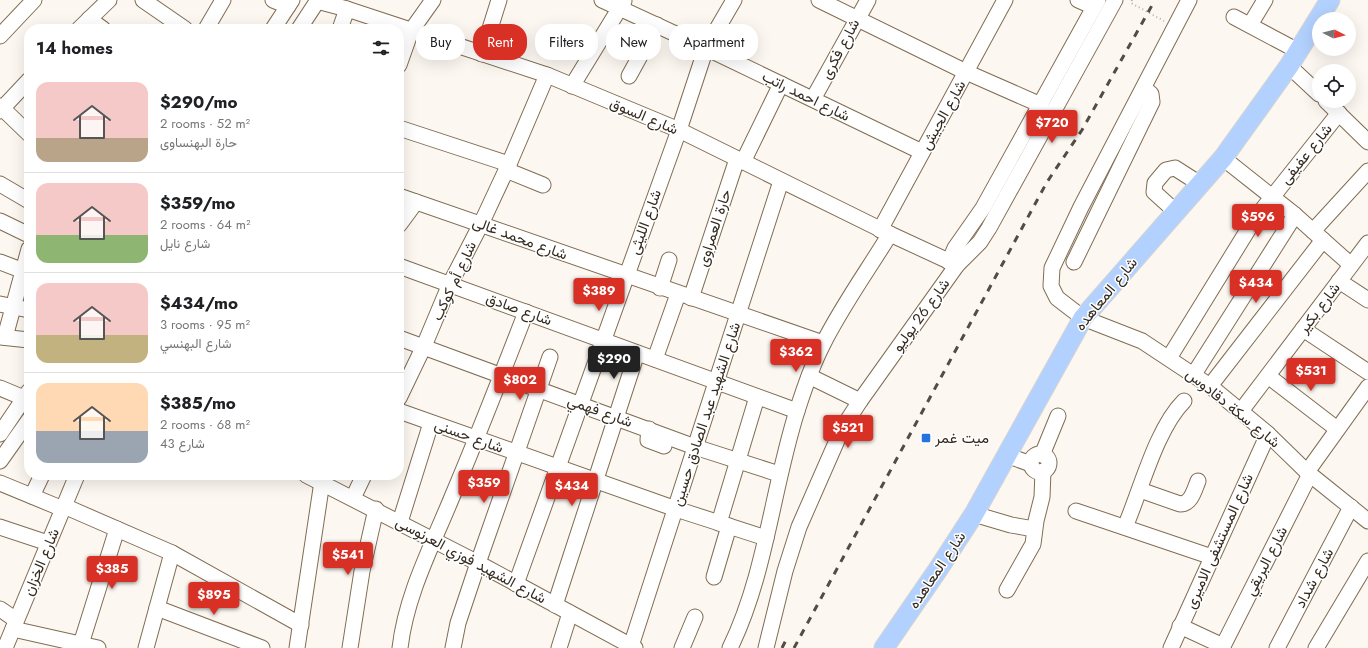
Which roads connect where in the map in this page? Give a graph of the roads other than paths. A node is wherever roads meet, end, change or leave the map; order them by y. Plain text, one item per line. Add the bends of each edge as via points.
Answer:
1 (34, 0) edge
2 (109, 0) edge
3 (143, 0) edge
4 (223, 0) edge
5 (273, 0) edge
6 (433, 0) edge
7 (499, 0) edge
8 (602, 0) edge
9 (734, 0) edge
10 (818, 0) edge
11 (868, 0) edge
12 (1005, 0) edge
13 (1078, 0) edge
14 (1115, 0) edge
15 (1189, 0) edge
16 (1265, 0) edge
17 (1330, 0) edge
18 (318, 1) edge
19 (290, 3) edge
20 (622, 4) edge
21 (1096, 4) edge
22 (163, 5) edge
23 (347, 9) junction
24 (1234, 17) dead end
25 (857, 19) junction
26 (84, 24) edge
27 (180, 24) edge
28 (209, 24) edge
29 (276, 24) edge
30 (302, 24) edge
31 (342, 24) edge
32 (391, 24) edge
33 (491, 24) edge
34 (653, 24) edge
35 (720, 24) edge
36 (1250, 25) junction
37 (404, 29) edge
38 (411, 31) junction
39 (0, 36) edge
40 (404, 51) edge
41 (473, 51) edge
42 (1293, 58) junction
43 (500, 60) edge
44 (638, 60) edge
45 (702, 60) edge
46 (731, 60) edge
47 (966, 72) junction
48 (547, 76) junction
49 (629, 76) dead end
50 (781, 84) junction
51 (1312, 84) edge
52 (24, 85) edge
53 (572, 86) junction
54 (1144, 88) junction
55 (813, 99) junction
56 (1041, 105) junction
57 (1, 108) edge
58 (1334, 108) edge
59 (1339, 113) junction
60 (24, 129) edge
61 (404, 130) edge
62 (679, 130) junction
63 (1368, 142) edge
64 (922, 152) junction
65 (1223, 158) junction
66 (740, 160) junction
67 (508, 167) junction
68 (1368, 171) edge
69 (781, 181) junction
70 (0, 184) edge
71 (1200, 184) junction
72 (543, 185) dead end
73 (1272, 196) junction
74 (24, 197) edge
75 (404, 198) edge
76 (416, 202) junction
77 (1081, 207) junction
78 (1175, 211) junction
79 (1097, 215) junction
80 (1295, 215) junction
81 (404, 218) edge
82 (0, 220) edge
83 (481, 224) junction
84 (24, 232) edge
85 (885, 232) junction
86 (1318, 235) junction
87 (1368, 243) edge
88 (669, 260) dead end
89 (0, 262) edge
90 (1074, 262) dead end
91 (953, 263) junction
92 (1351, 265) junction
93 (404, 268) edge
94 (24, 271) edge
95 (24, 275) edge
96 (626, 276) junction
97 (1339, 281) junction
98 (450, 284) junction
99 (660, 288) junction
100 (684, 296) junction
101 (1368, 300) edge
102 (7, 305) edge
103 (24, 309) edge
104 (526, 312) junction
105 (738, 314) junction
106 (1083, 318) junction
107 (1303, 329) junction
108 (2, 337) edge
109 (24, 339) edge
110 (404, 340) edge
111 (603, 340) junction
112 (823, 343) junction
113 (424, 346) junction
114 (637, 353) junction
115 (550, 358) dead end
116 (1169, 358) junction
117 (655, 359) junction
118 (1368, 372) edge
119 (502, 374) junction
120 (1194, 374) junction
121 (809, 376) junction
122 (1268, 376) junction
123 (716, 382) junction
124 (1210, 386) junction
125 (1368, 387) edge
126 (0, 388) edge
127 (404, 388) edge
128 (539, 388) junction
129 (24, 393) edge
130 (757, 397) junction
131 (24, 398) edge
132 (860, 401) junction
133 (1184, 401) dead end
134 (580, 403) junction
135 (797, 411) junction
136 (1242, 412) junction
137 (404, 413) edge
138 (1058, 416) dead end
139 (616, 417) junction
140 (431, 423) junction
141 (24, 427) edge
142 (649, 429) junction
143 (1337, 430) junction
144 (0, 433) edge
145 (1268, 434) junction
146 (476, 440) junction
147 (664, 446) dead end
148 (695, 447) junction
149 (516, 453) junction
150 (1006, 455) junction
151 (0, 461) edge
152 (737, 461) junction
153 (1039, 463) junction
154 (557, 467) junction
155 (1308, 473) junction
156 (779, 474) junction
157 (40, 480) edge
158 (75, 480) edge
159 (323, 480) edge
160 (325, 480) edge
161 (362, 480) edge
162 (595, 480) junction
163 (1198, 481) dead end
164 (0, 484) edge
165 (1140, 490) junction
166 (32, 496) junction
167 (353, 498) junction
168 (63, 507) junction
169 (376, 509) junction
170 (676, 509) junction
171 (1076, 511) dead end
172 (1362, 513) edge
173 (974, 514) junction
174 (400, 522) junction
175 (724, 525) junction
176 (0, 527) edge
177 (1034, 528) junction
178 (1125, 528) junction
179 (117, 529) junction
180 (766, 538) junction
181 (434, 541) junction
182 (48, 543) junction
183 (172, 553) junction
184 (1212, 557) junction
185 (1368, 561) edge
186 (478, 563) junction
187 (714, 577) dead end
188 (516, 584) junction
189 (1007, 590) dead end
190 (555, 605) junction
191 (157, 608) junction
192 (0, 609) edge
193 (570, 613) junction
194 (695, 616) dead end
195 (14, 625) junction
196 (301, 625) junction
197 (1180, 626) junction
198 (81, 644) junction
199 (633, 647) edge
200 (1223, 647) edge
201 (5, 648) edge
202 (98, 648) edge
203 (146, 648) edge
204 (262, 648) edge
205 (297, 648) edge
206 (350, 648) edge
207 (400, 648) edge
208 (453, 648) edge
209 (559, 648) edge
210 (682, 648) edge
211 (730, 648) edge
212 (766, 648) edge
213 (884, 648) edge
214 (1171, 648) edge
215 (1277, 648) edge
216 (1316, 648) edge

1 - 39 street
2 - 26 street
3 - 22 street
4 - 28 street
5 - 19 street
6 - 38 street
7 - 33 street
8 - 20 street, شارع احمد راتب
9 - 35 street, شارع الليثى
10 - 25 street
11 - 25 street, شارع فكرى
12 - 47 street, شارع الجيش
13 - 21 street
14 - 91 street, شارع 26 يوليو via 998,214 980,242
15 - 54 street, شارع سكة دقادوس
16 - 36 street
17 - 42 main road, شارع المعاهده
18 - 23 street, شارع السوق
18 - 30 street
19 - 29 street
20 - 34 street, شارع احمد راتب
20 - 53 street
21 - 56 street, شارع 26 يوليو
22 - 27 street
23 - 31 street
23 - 32 street, شارع السوق
24 - 36 street
25 - 47 street
25 - 55 street, شارع فكرى
36 - 42 street
37 - 38 street, شارع السوق
38 - 40 street
38 - 41 street, شارع السوق
42 - 51 street
42 - 65 main road, شارع المعاهده
43 - 48 street, شارع السوق
44 - 49 street
45 - 62 street, شارع الليثى
46 - 50 street, شارع احمد راتب
47 - 56 street
47 - 64 street, شارع الجيش
48 - 53 street, شارع السوق
48 - 67 street, شارع أم كوكب
50 - 55 street, شارع احمد راتب
50 - 66 street, حارة العمراوى
52 - 57 street
53 - 62 street, شارع السوق
54 - 77 street, شارع سكة دقادوس
54 - 79 street via 1151,94 1152,102
55 - 64 street, شارع احمد راتب
56 - 91 street, شارع 26 يوليو via 982,208 955,248
57 - 60 street
58 - 59 street
59 - 63 street
59 - 73 street, شارع عفيفى
61 - 67 street
62 - 66 street, شارع السوق
62 - 96 street, شارع الليثى
64 - 85 street, شارع الجيش
65 - 71 main road, شارع المعاهده
65 - 73 street
66 - 69 street, شارع السوق
66 - 100 street, حارة العمراوى
67 - 72 street
67 - 83 street, شارع أم كوكب
68 - 86 street
69 - 85 street, شارع السوق
69 - 105 street, شارع الشهيد عبد الصادق حسين
70 - 74 street
71 - 78 main road, شارع المعاهده
71 - 78 street via 1175,168 1166,170 1155,183 1154,192
73 - 80 street
73 - 116 street, شارع عفيفى via 1254,220
75 - 76 street, شارع محمد غالى
76 - 81 street
76 - 83 street, شارع محمد غالى
77 - 79 street
77 - 106 street, شارع سكة دقادوس via 1052,268 1050,279 1057,298
78 - 106 main road, شارع المعاهده
79 - 90 street
80 - 86 street
80 - 120 street
82 - 84 street
83 - 96 street, شارع محمد غالى
83 - 98 street, شارع أم كوكب
85 - 91 street, شارع السوق
85 - 112 street
86 - 92 street
86 - 124 street
87 - 92 street, شارع بكير
88 - 99 street
89 - 94 street
91 - 132 street, شارع 26 يوليو
92 - 97 street, شارع بكير
93 - 98 street, شارع صادق
95 - 102 street
96 - 99 street, شارع محمد غالى
96 - 111 street, شارع الليثى
97 - 101 street
97 - 107 street, شارع بكير
98 - 104 street, شارع صادق
98 - 113 street, شارع أم كوكب
99 - 100 street, شارع محمد غالى
100 - 105 street, شارع محمد غالى
100 - 117 street, حارة العمراوى
102 - 103 street
102 - 108 street
104 - 111 street, شارع صادق
104 - 119 street
105 - 112 street, شارع محمد غالى
105 - 123 street, شارع الشهيد عبد الصادق حسين
106 - 116 street, شارع سكة دقادوس via 1142,341
106 - 150 main road, شارع المعاهده
107 - 118 street
107 - 122 street, شارع بكير
108 - 109 street
110 - 113 street, شارع فهمي
111 - 114 street, شارع صادق
111 - 134 street, شارع الليثى
112 - 121 street
113 - 119 street, شارع فهمي
113 - 127 street, شارع أم كوكب
114 - 117 street, شارع صادق
114 - 139 street
115 - 128 street
116 - 120 street, شارع سكة دقادوس
117 - 123 street, شارع صادق
119 - 128 street, شارع فهمي
119 - 146 street
120 - 124 street, شارع سكة دقادوس
121 - 132 street
121 - 135 street
122 - 136 street, شارع بكير
122 - 143 street
123 - 130 street, شارع صادق
123 - 148 street, شارع الشهيد عبد الصادق حسين
124 - 136 street, شارع سكة دقادوس
125 - 143 street, شارع البريقي
126 - 129 street
128 - 134 street, شارع فهمي
128 - 149 street
130 - 135 street, شارع صادق
130 - 152 street
131 - 144 street
132 - 212 street, شارع 26 يوليو via 842,429 799,527
133 - 165 street via 1169,419
134 - 139 street, شارع فهمي
134 - 154 street, شارع الليثى
135 - 156 street
136 - 145 street, شارع سكة دقادوس
137 - 140 street, شارع حسنى
138 - 153 street
139 - 142 street, شارع فهمي
139 - 162 street
140 - 146 street, شارع حسنى
140 - 174 street
141 - 151 street
142 - 147 street via 648,440
142 - 148 street, شارع فهمي
143 - 155 street, شارع البريقي
145 - 155 street, شارع سكة دقادوس
145 - 184 street, شارع المستشفى الاميرى
146 - 149 street, شارع حسنى
146 - 181 street
148 - 152 street, شارع فهمي
148 - 170 street, شارع الشهيد عبد الصادق حسين
149 - 154 street, شارع حسنى
149 - 186 street
150 - 153 street
150 - 173 main road, شارع المعاهده
152 - 156 street, شارع فهمي
152 - 175 street
153 - 177 street via 1042,497
154 - 162 street, شارع حسنى
154 - 188 street, شارع الليثى
155 - 172 street, شارع سكة دقادوس
155 - 200 street, شارع البريقي
156 - 180 street
157 - 166 street
158 - 168 street, شارع الخزان
159 - 196 street
160 - 167 street, شارع الشهيد فوزي العرنوسى
161 - 167 street
162 - 170 street, شارع حسنى
162 - 190 street
163 - 165 street via 1189,501 1182,504
164 - 166 street
165 - 178 street
166 - 168 street
167 - 169 street, شارع الشهيد فوزي العرنوسى
168 - 179 street
168 - 182 street, شارع الخزان
169 - 174 street, شارع الشهيد فوزي العرنوسى
169 - 206 street via 362,571
170 - 175 street, شارع حسنى
170 - 199 street, شارع الشهيد عبد الصادق حسين
171 - 178 street
172 - 215 street, شارع شداد
173 - 177 street via 1010,525
173 - 213 main road, شارع المعاهده
174 - 181 street, شارع الشهيد فوزي العرنوسى
175 - 180 street, شارع حسنى
175 - 187 street
176 - 182 street
177 - 189 street via 1030,550
178 - 184 street
179 - 183 street
179 - 198 street
180 - 211 street via 750,601
181 - 186 street, شارع الشهيد فوزي العرنوسى
181 - 207 street via 411,596
182 - 195 street, شارع الخزان
183 - 191 street
183 - 196 street
184 - 197 street, شارع المستشفى الاميرى
185 - 216 street
186 - 188 street, شارع الشهيد فوزي العرنوسى
186 - 208 street via 458,623
188 - 190 street, شارع الشهيد فوزي العرنوسى
190 - 193 street, شارع الشهيد فوزي العرنوسى
191 - 203 street
191 - 204 street
192 - 195 street
193 - 199 street, شارع الشهيد فوزي العرنوسى
193 - 209 street
194 - 210 street
195 - 198 street
195 - 201 street, شارع الخزان
196 - 205 street
197 - 200 street
197 - 214 street, شارع المستشفى الاميرى
198 - 202 street

